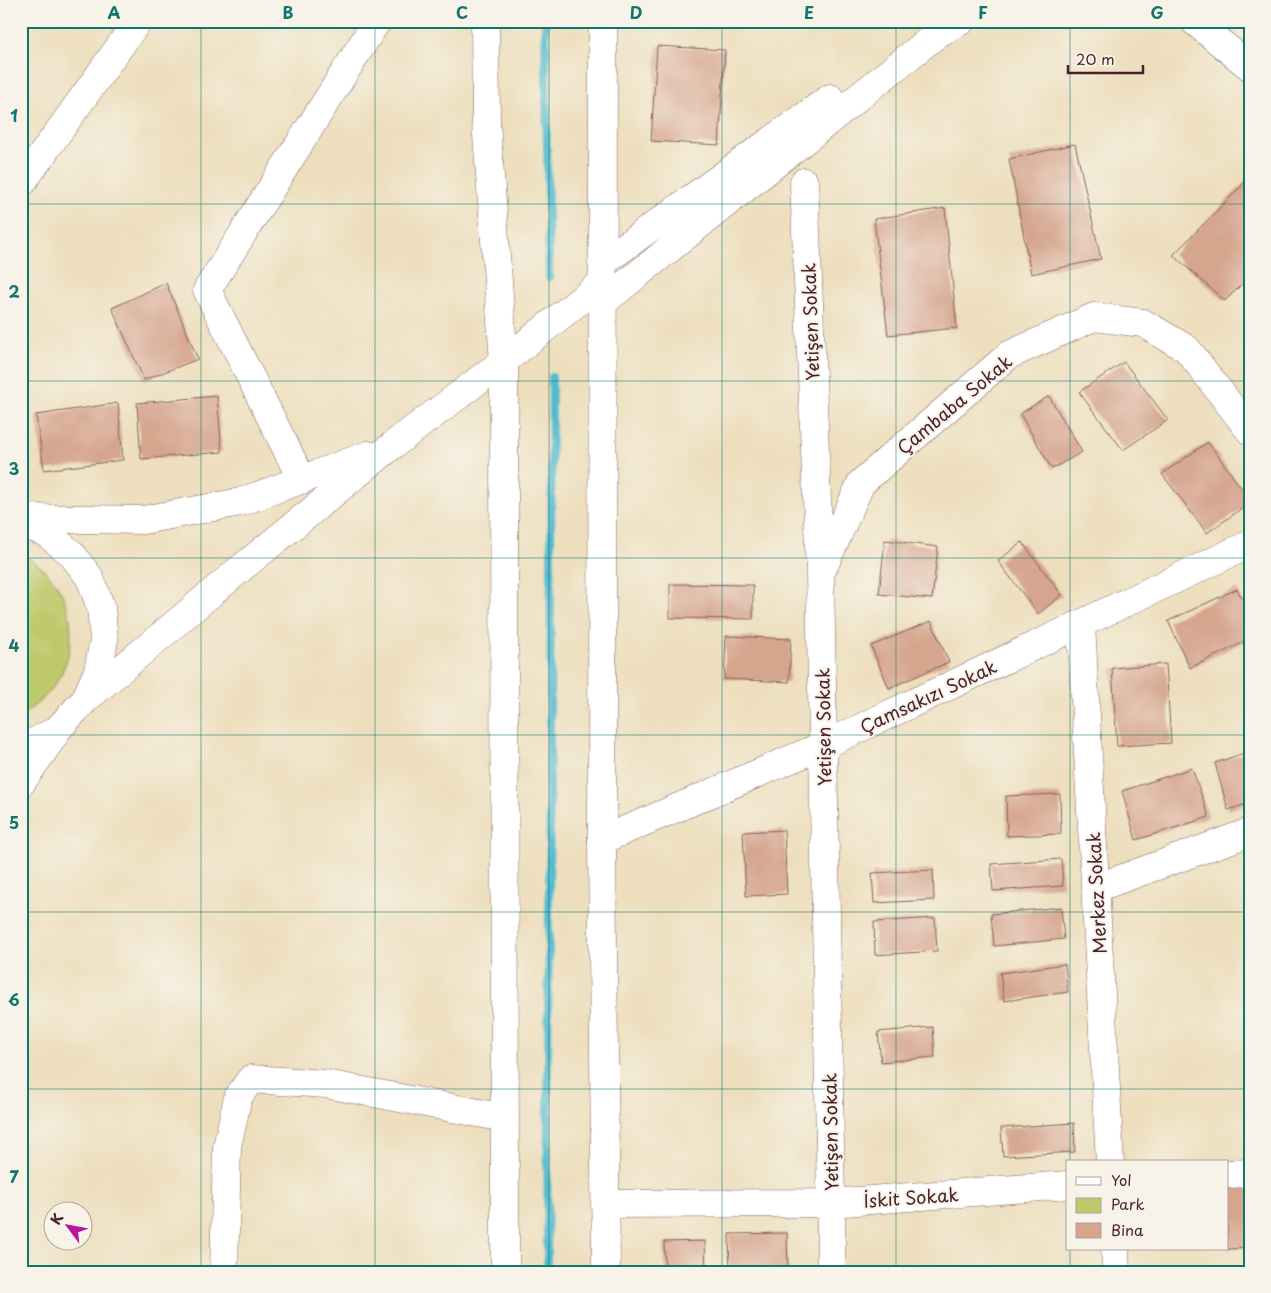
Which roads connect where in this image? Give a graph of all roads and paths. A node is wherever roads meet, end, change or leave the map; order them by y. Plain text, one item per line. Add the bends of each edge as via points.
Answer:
1 (138, 21) edge
2 (377, 21) edge
3 (485, 21) edge
4 (603, 21) edge
5 (925, 21) edge
6 (961, 21) edge
7 (1180, 21) edge
8 (1201, 27) edge
9 (1250, 67) edge
10 (24, 176) edge
11 (804, 182) dead end
12 (602, 283) junction
13 (504, 361) junction
14 (1250, 431) edge
15 (393, 445) junction
16 (302, 480) junction
17 (21, 518) edge
18 (21, 523) edge
19 (1250, 544) edge
20 (820, 573) junction
21 (1081, 624) junction
22 (85, 700) junction
23 (60, 727) junction
24 (824, 745) junction
25 (21, 749) edge
26 (21, 783) edge
27 (1250, 832) edge
28 (602, 840) junction
29 (1096, 888) junction
30 (505, 1118) junction
31 (1110, 1160) edge
32 (1250, 1173) edge
33 (1228, 1174) edge
34 (1066, 1185) edge
35 (831, 1203) junction
36 (605, 1204) junction
37 (1115, 1250) edge
38 (224, 1272) edge
39 (505, 1272) edge
40 (606, 1272) edge
41 (831, 1272) edge
42 (1116, 1272) edge

1 - 10 street
2 - 16 street via 207,290
3 - 13 street via 486,122
4 - 12 street
5 - 12 street
6 - 12 street via 937,34
7 - 8 street
8 - 9 street
11 - 20 street, Yetişen Sokak
12 - 13 street
12 - 28 street
13 - 15 street
13 - 30 street
14 - 20 street, Çambaba Sokak via 1187,349 1144,323 1094,317 1009,356 861,483
15 - 16 street
15 - 22 street
16 - 17 street via 241,502 143,520
18 - 22 street via 46,533 71,553 90,578 101,608 104,640 98,671
19 - 21 street, Çamsakızı Sokak
20 - 24 street, Yetişen Sokak
21 - 24 street, Çamsakızı Sokak
21 - 29 street, Merkez Sokak
22 - 23 street
23 - 25 street
23 - 26 street
24 - 28 street, Çamsakızı Sokak
24 - 35 street, Yetişen Sokak
27 - 29 street
28 - 36 street
29 - 31 street, Merkez Sokak
30 - 38 street via 326,1084 251,1079 238,1097 227,1147
30 - 39 street
32 - 33 street
34 - 35 street, İskit Sokak
35 - 36 street, İskit Sokak
35 - 41 street, Yetişen Sokak
36 - 40 street
37 - 42 street

